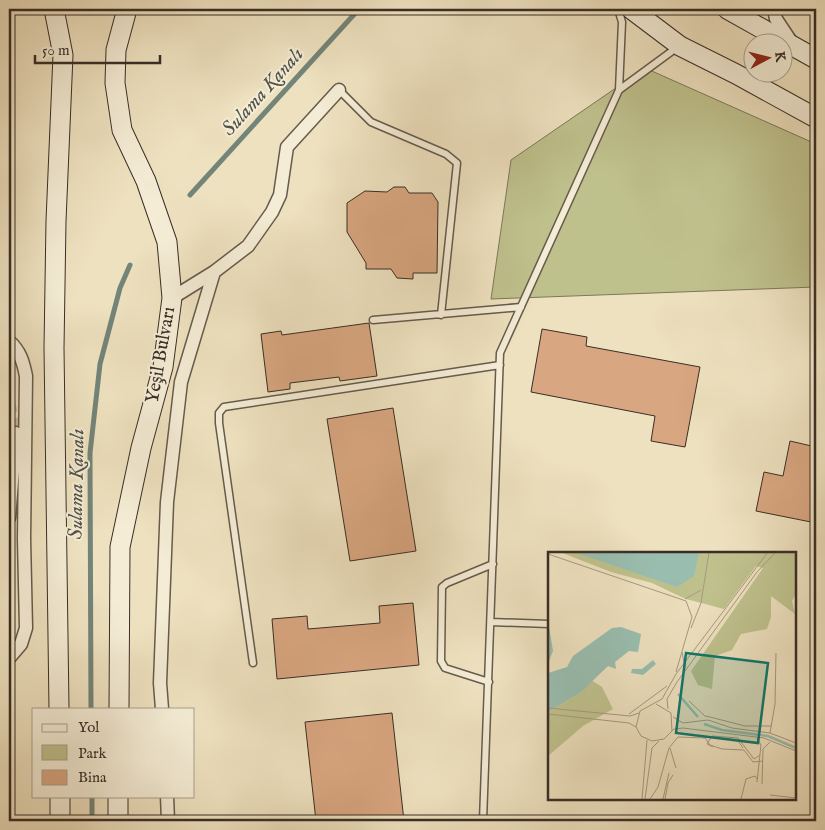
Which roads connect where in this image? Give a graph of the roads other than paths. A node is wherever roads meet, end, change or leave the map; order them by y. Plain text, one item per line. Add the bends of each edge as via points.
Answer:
1 (54, 9) edge
2 (127, 9) edge
3 (618, 9) edge
4 (631, 9) edge
5 (727, 9) edge
6 (774, 9) edge
7 (680, 46) junction
8 (795, 47) junction
9 (816, 59) edge
10 (339, 90) joint
11 (619, 90) junction
12 (816, 118) edge
13 (214, 272) junction
14 (172, 298) junction
15 (521, 307) junction
16 (441, 315) junction
17 (373, 320) dead end
18 (9, 341) edge
19 (500, 365) junction
20 (16, 433) tunnel mouth
21 (9, 518) edge
22 (492, 564) junction
23 (491, 622) junction
24 (548, 624) edge
25 (9, 658) edge
26 (253, 663) dead end
27 (489, 682) junction
28 (59, 708) edge
29 (119, 708) edge
30 (162, 708) edge
31 (118, 798) edge
32 (167, 798) edge
33 (118, 821) edge
34 (168, 821) edge
35 (483, 821) edge

1 - 28 main road via 63,55 54,348
2 - 14 main road, Yeşil Bulvarı via 116,50 115,83 122,130 146,182 167,242
3 - 11 lane via 622,22
4 - 7 main road
5 - 8 main road
6 - 8 street via 776,19
7 - 11 lane
7 - 12 main road
8 - 9 main road
10 - 13 street via 287,147 280,196 272,212 248,246
10 - 16 lane via 371,122 446,154 457,163
11 - 15 lane
13 - 14 street
13 - 30 street via 181,382 167,502 160,683
14 - 29 main road, Yeşil Bulvarı via 163,367 141,448 120,547
15 - 16 lane
15 - 19 lane via 500,353
16 - 17 lane
18 - 25 street via 22,356 26,376 26,628 21,644
19 - 22 lane
19 - 26 lane via 224,407 219,413
20 - 21 street
22 - 23 lane
22 - 27 lane via 442,587 442,661 445,668
23 - 24 lane
23 - 27 lane
27 - 35 lane
31 - 33 main road
32 - 34 street

